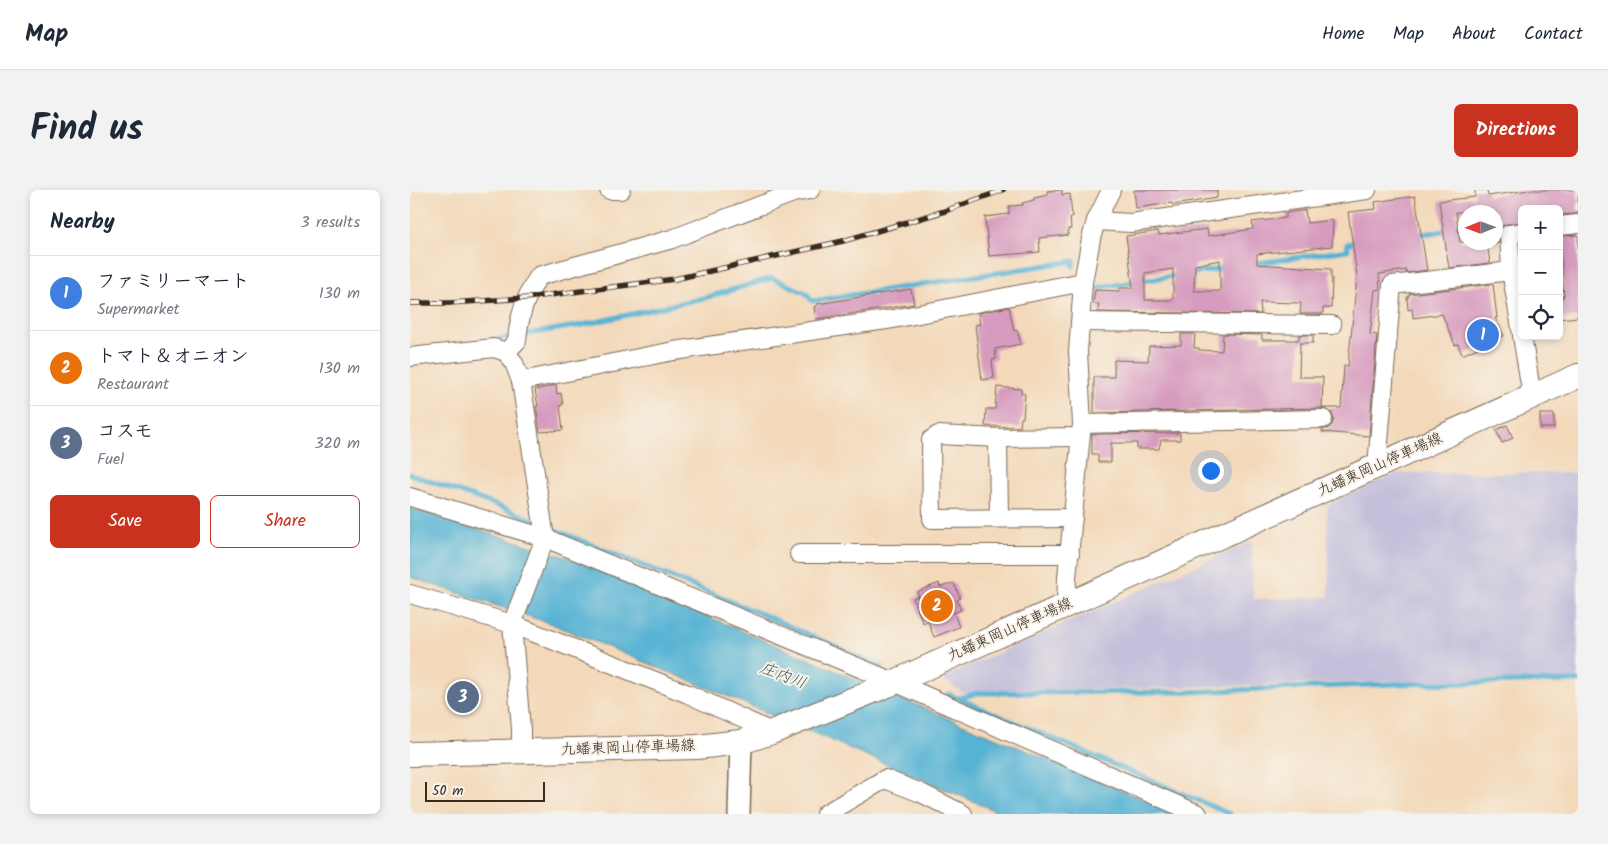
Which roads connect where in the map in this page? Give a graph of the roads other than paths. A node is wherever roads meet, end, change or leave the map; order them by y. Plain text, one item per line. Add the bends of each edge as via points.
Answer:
1 (610, 190) edge
2 (621, 190) edge
3 (810, 190) edge
4 (1111, 190) edge
5 (1367, 190) edge
6 (1096, 221) junction
7 (1578, 224) edge
8 (1563, 226) edge
9 (1518, 233) edge
10 (1512, 271) junction
11 (1082, 282) junction
12 (1518, 309) edge
13 (1080, 322) junction
14 (1332, 325) dead end
15 (1523, 340) edge
16 (506, 352) junction
17 (410, 357) edge
18 (1578, 376) edge
19 (521, 381) junction
20 (1532, 396) junction
21 (1323, 419) dead end
22 (1081, 430) junction
23 (998, 438) junction
24 (1376, 466) junction
25 (410, 497) edge
26 (999, 518) junction
27 (1073, 518) junction
28 (543, 532) junction
29 (800, 554) dead end
30 (1070, 554) junction
31 (410, 594) edge
32 (1066, 605) junction
33 (513, 621) junction
34 (891, 684) junction
35 (777, 730) junction
36 (741, 742) junction
37 (521, 752) junction
38 (410, 754) edge
39 (739, 814) edge
40 (825, 814) edge
41 (963, 814) edge
42 (1198, 814) edge

1 - 2 street
3 - 16 street via 793,193 672,239 539,276 528,291 518,323 517,341
4 - 6 street
5 - 6 street via 1131,223
6 - 11 street
7 - 8 street
9 - 10 street via 1510,234
10 - 12 street
10 - 24 street via 1392,284
11 - 13 street
11 - 19 street via 892,319 674,351
13 - 14 street
13 - 22 street
15 - 20 street
16 - 17 street via 494,348
16 - 19 street
18 - 20 main road, 九蟠東岡山停車場線
19 - 28 street
20 - 24 main road, 九蟠東岡山停車場線
21 - 22 street
22 - 23 street
22 - 27 street
23 - 26 street
23 - 26 street via 938,434 931,440 932,519
24 - 32 main road, 九蟠東岡山停車場線
25 - 28 street
26 - 27 street
27 - 30 street
28 - 33 street
28 - 34 street
29 - 30 street
30 - 32 street
31 - 33 street
32 - 34 main road, 九蟠東岡山停車場線
33 - 35 street
33 - 37 street
34 - 35 main road, 九蟠東岡山停車場線
34 - 42 street
35 - 36 main road, 九蟠東岡山停車場線
36 - 37 main road, 九蟠東岡山停車場線 via 697,747
36 - 39 street
37 - 38 main road, 九蟠東岡山停車場線
40 - 41 street via 885,779

